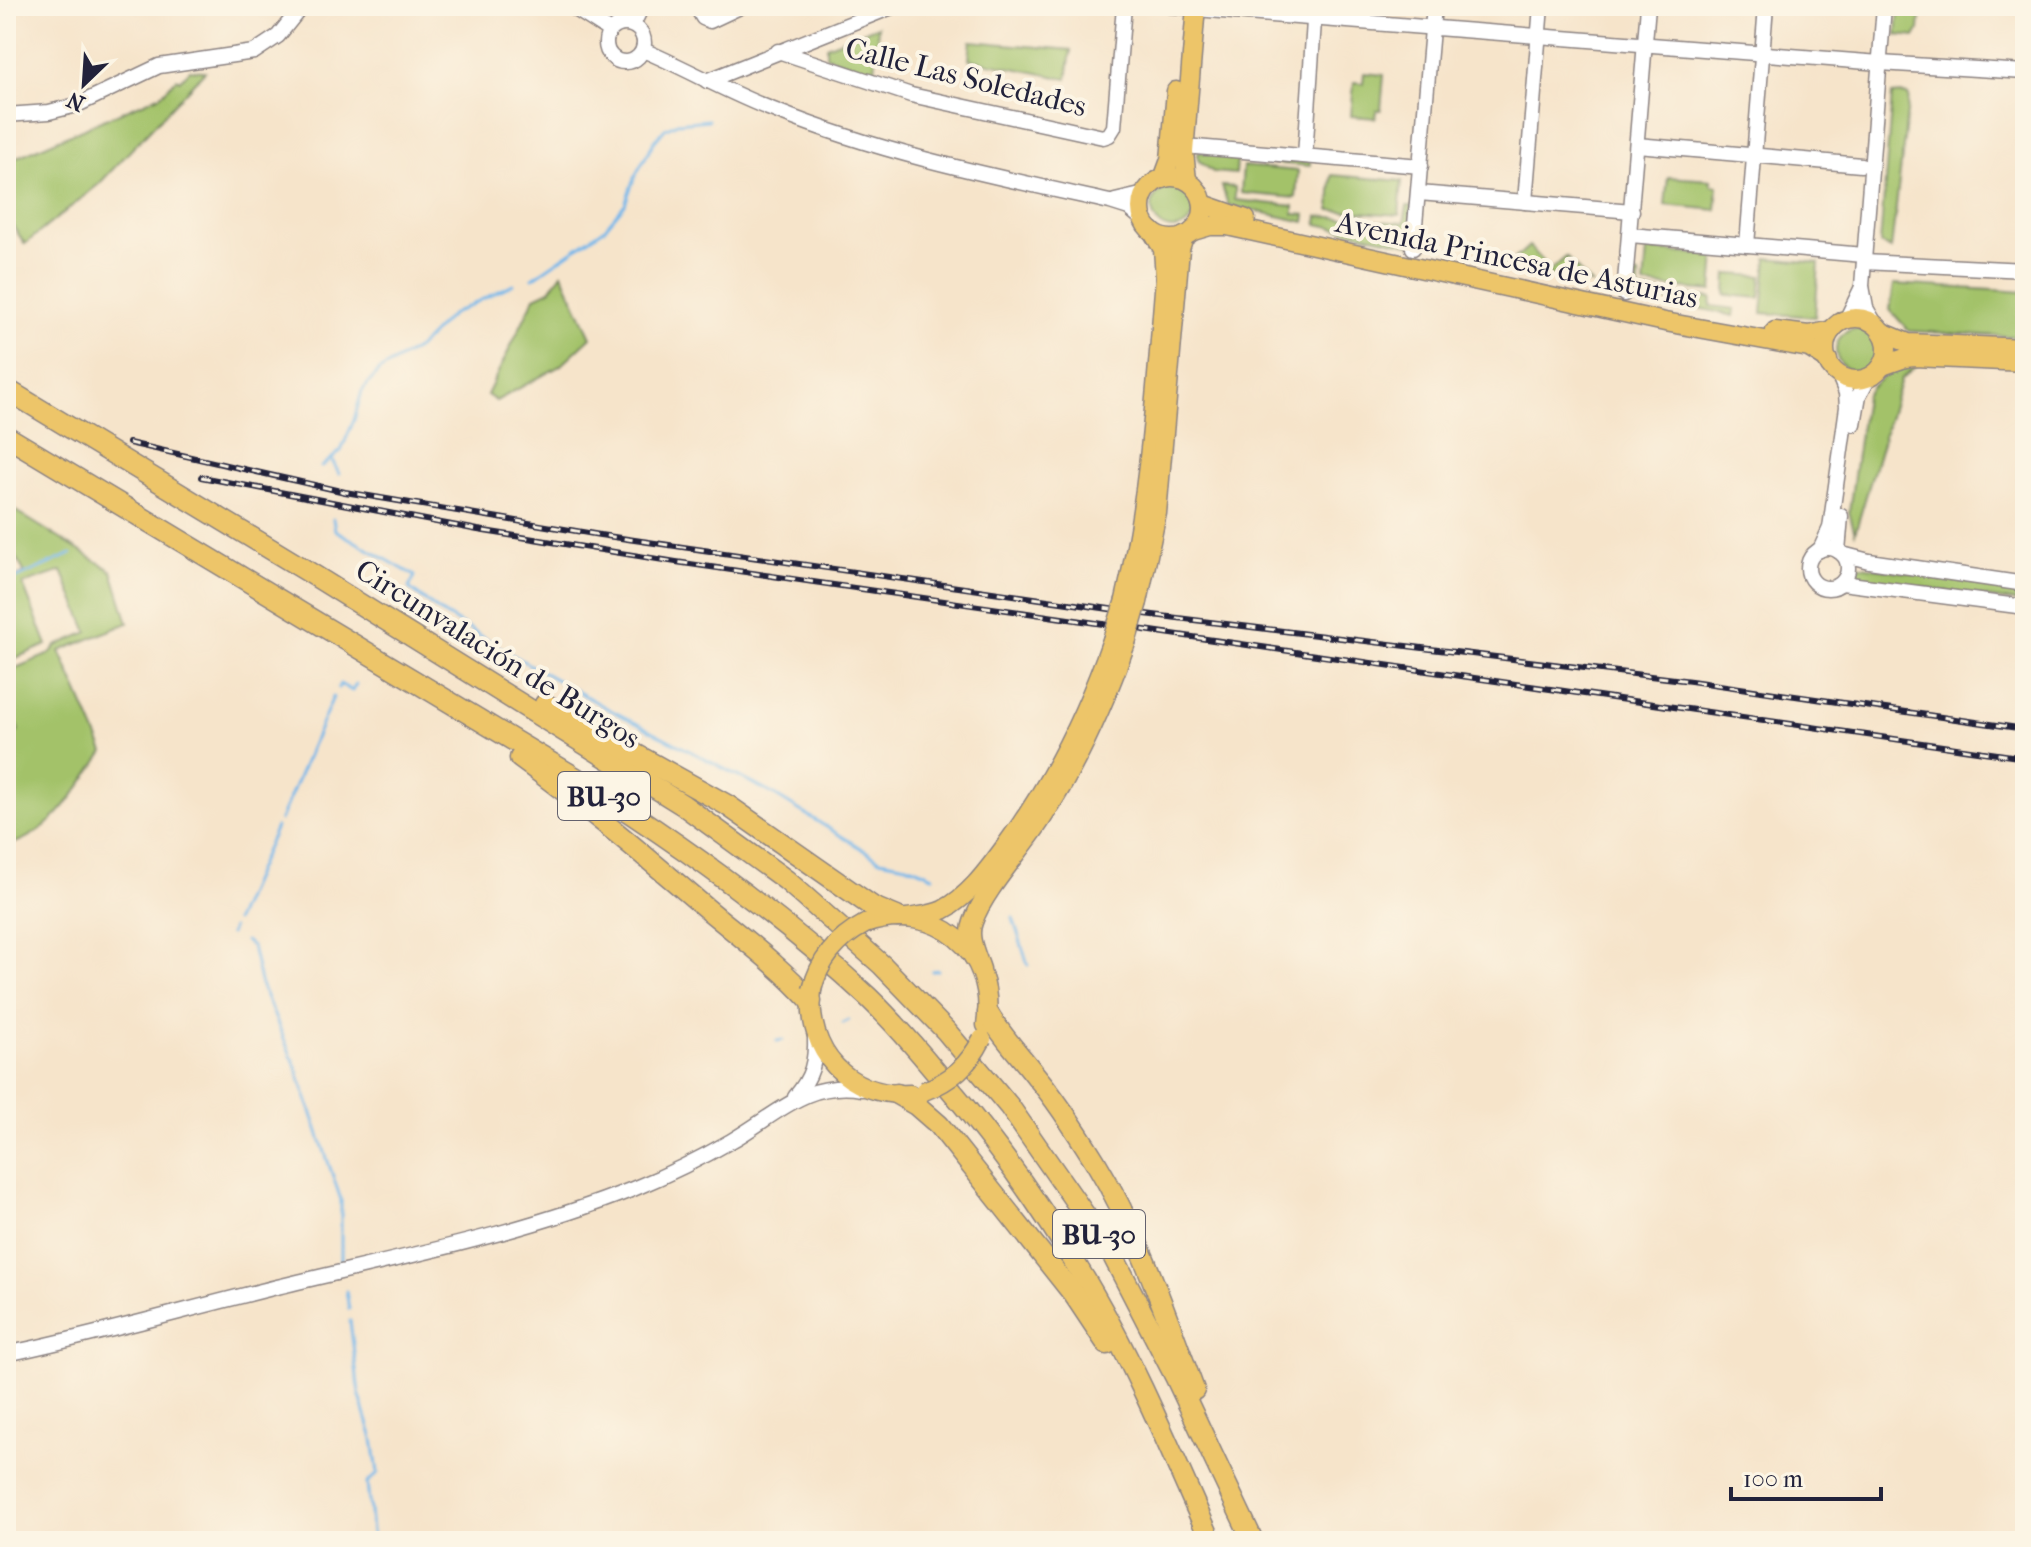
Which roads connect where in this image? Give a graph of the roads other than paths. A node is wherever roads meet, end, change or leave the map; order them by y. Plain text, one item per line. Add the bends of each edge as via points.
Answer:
1 (302, 6) edge
2 (571, 6) edge
3 (642, 6) edge
4 (696, 6) edge
5 (742, 6) edge
6 (894, 6) edge
7 (1124, 6) edge
8 (1434, 6) edge
9 (1541, 6) edge
10 (1648, 6) edge
11 (1766, 6) edge
12 (1884, 6) edge
13 (1186, 7) edge
14 (1315, 12) edge
15 (633, 25) junction
16 (1432, 28) junction
17 (610, 31) junction
18 (1539, 36) junction
19 (1645, 45) junction
20 (643, 50) junction
21 (778, 51) junction
22 (1762, 54) junction
23 (1880, 63) junction
24 (740, 67) junction
25 (2025, 72) edge
26 (707, 81) junction
27 (738, 95) junction
28 (6, 115) edge
29 (1637, 145) junction
30 (1184, 146) junction
31 (1754, 155) junction
32 (1305, 156) junction
33 (1861, 165) dead end
34 (1421, 166) junction
35 (1163, 179) junction
36 (1187, 180) junction
37 (1419, 193) junction
38 (1145, 194) junction
39 (1110, 202) junction
40 (1525, 202) junction
41 (1203, 204) junction
42 (1632, 211) junction
43 (1148, 226) junction
44 (1188, 234) junction
45 (1630, 235) junction
46 (1747, 245) junction
47 (1413, 248) dead end
48 (1864, 258) junction
49 (2025, 270) edge
50 (1862, 286) junction
51 (1624, 294) dead end
52 (1839, 325) junction
53 (1879, 329) junction
54 (2025, 348) edge
55 (2025, 362) edge
56 (1875, 372) junction
57 (1837, 373) junction
58 (6, 387) edge
59 (6, 436) edge
60 (1820, 550) junction
61 (1840, 553) junction
62 (307, 571) junction
63 (1842, 583) junction
64 (2025, 584) edge
65 (1132, 601) junction
66 (2025, 607) edge
67 (333, 634) junction
68 (1119, 642) junction
69 (902, 918) junction
70 (981, 969) junction
71 (812, 996) junction
72 (988, 1013) junction
73 (814, 1030) junction
74 (890, 1094) junction
75 (793, 1101) junction
76 (6, 1354) edge
77 (1238, 1509) junction
78 (1202, 1541) edge
79 (1211, 1541) edge
80 (1253, 1541) edge

1 - 28 street via 278,36 254,52 159,66 77,105
2 - 17 street
3 - 15 street
4 - 5 street via 706,20
6 - 21 street
7 - 21 street, Calle Las Soledades via 1114,127 1103,137 911,95
8 - 16 street
9 - 18 street
10 - 19 street
11 - 22 street
12 - 23 street
13 - 14 street
13 - 30 main road
13 - 35 main road via 1170,160
14 - 16 street
14 - 32 street
15 - 17 street
15 - 20 street via 642,34
16 - 18 street
16 - 34 street
17 - 20 street via 606,47 617,60 634,60
18 - 19 street
18 - 40 street
19 - 22 street
19 - 29 street
20 - 26 street
21 - 24 street
22 - 23 street
22 - 31 street
23 - 25 street
23 - 48 street
24 - 26 street
24 - 27 street via 734,81
26 - 27 street
27 - 39 street via 886,149
29 - 31 street
29 - 42 street
30 - 32 street
30 - 36 main road
31 - 33 street
31 - 46 street
32 - 34 street
34 - 37 street
35 - 36 main road
35 - 38 main road
36 - 41 main road
37 - 40 street
37 - 47 street
38 - 39 street
38 - 43 main road via 1141,206
39 - 43 street via 1129,208
40 - 42 street
41 - 44 main road via 1200,220
41 - 52 main road, Avenida Princesa de Asturias via 1230,215 1727,323 1809,335
42 - 45 street
43 - 44 main road via 1166,238
43 - 65 main road via 1163,249 1165,278
44 - 57 main road, Avenida Princesa de Asturias via 1218,225 1242,229 1665,322 1809,348
44 - 65 main road via 1180,249 1157,513
45 - 46 street
45 - 51 street
46 - 48 street
48 - 49 street
48 - 50 street
50 - 52 street
50 - 53 street via 1866,308
52 - 53 main road via 1856,318
52 - 57 main road via 1826,345
53 - 54 main road via 1908,343
53 - 56 main road via 1887,349
55 - 56 main road via 1914,357
56 - 57 main road via 1848,378
56 - 61 street via 1856,406 1838,534
57 - 60 street via 1847,407 1830,528
58 - 62 highway, Circunvalación de Burgos / BU-30
59 - 67 highway, BU-30
60 - 61 street
60 - 63 street via 1808,564 1812,581 1827,588
61 - 63 street via 1848,566
61 - 64 street
62 - 69 highway via 676,775 773,835 873,907
62 - 77 highway, Circunvalación de Burgos / BU-30 via 683,805 786,880 882,965 1009,1106 1112,1254
63 - 66 street
65 - 68 main road, bridge
67 - 71 highway via 569,793
67 - 79 highway, BU-30 via 578,779 731,881 808,943 904,1034 1000,1151 1095,1296
68 - 69 main road via 1043,790 1011,838 955,902 937,913
68 - 70 main road via 1109,689 1075,763 977,912 971,930
69 - 70 main road via 928,922 955,937
69 - 71 main road, bridge via 865,924 846,935 819,969
70 - 72 main road
71 - 73 main road
72 - 74 main road, bridge via 982,1039 959,1072 924,1091
72 - 77 highway via 1064,1113 1123,1213 1235,1484
73 - 74 main road via 826,1055 845,1075
73 - 75 street via 814,1067
74 - 75 street via 835,1086
74 - 78 highway via 916,1105 939,1125 1095,1324 1134,1392
75 - 76 street via 674,1172 558,1216
77 - 80 highway, Circunvalación de Burgos / BU-30

